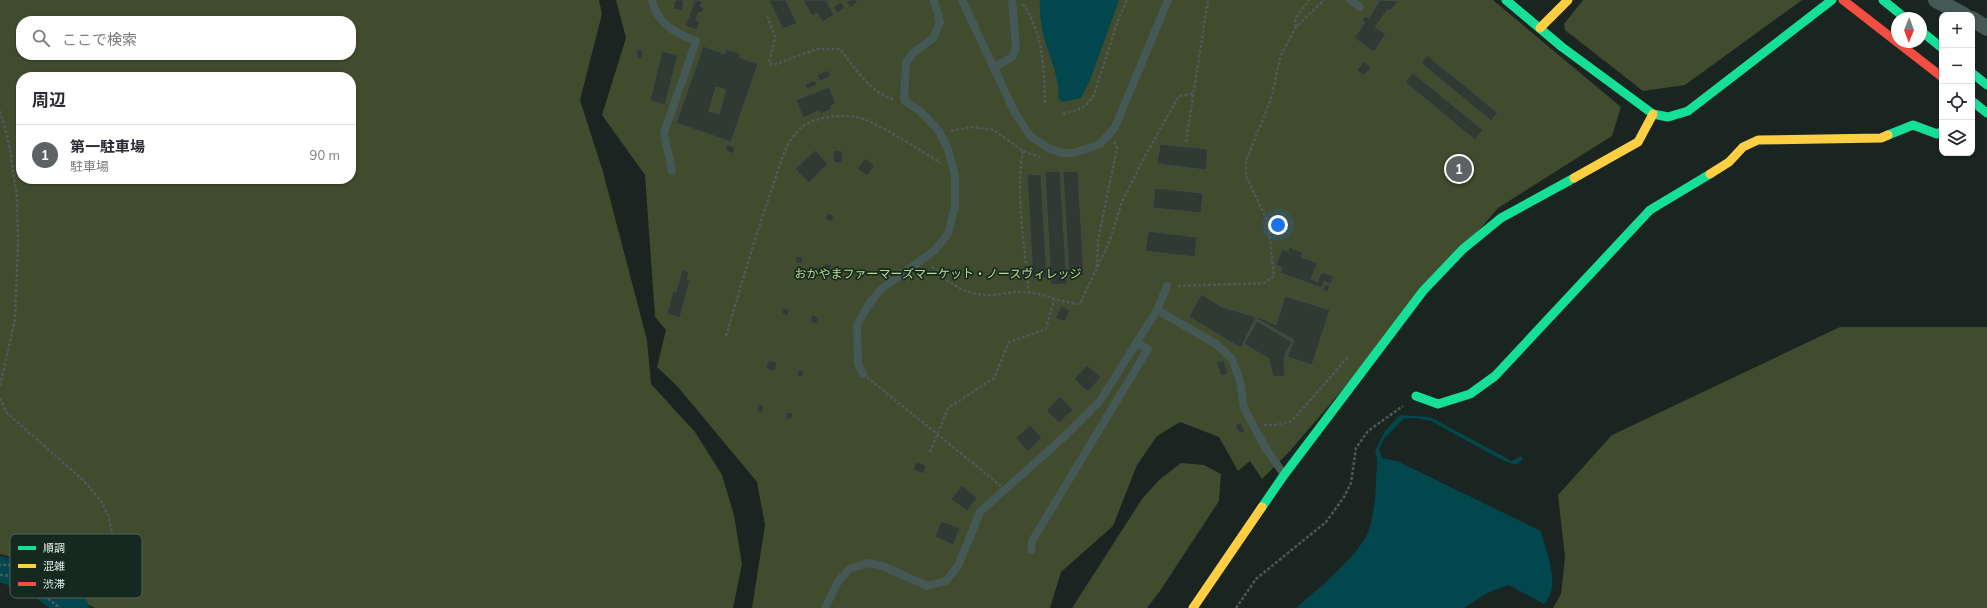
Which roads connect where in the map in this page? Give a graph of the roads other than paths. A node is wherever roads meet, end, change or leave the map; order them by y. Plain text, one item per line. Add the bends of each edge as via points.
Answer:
1 (652, 0) edge
2 (934, 0) edge
3 (962, 0) edge
4 (1012, 0) edge
5 (1168, 0) edge
6 (1350, 0) edge
7 (1506, 0) edge
8 (1568, 0) edge
9 (1832, 0) edge
10 (1843, 0) edge
11 (1883, 0) edge
12 (1936, 0) edge
13 (1360, 7) dead end
14 (1898, 12) edge
15 (1958, 12) edge
16 (1975, 22) edge
17 (1540, 28) junction
18 (1987, 28) edge
19 (1927, 36) edge
20 (1939, 46) edge
21 (995, 67) junction
22 (1939, 75) edge
23 (1975, 75) edge
24 (1987, 85) edge
25 (1975, 103) edge
26 (1987, 113) edge
27 (1652, 114) junction
28 (1939, 133) edge
29 (672, 170) dead end
30 (1168, 286) road end
31 (1157, 310) junction
32 (1136, 343) junction
33 (863, 374) road end
34 (1416, 396) road end
35 (1284, 474) junction
36 (1031, 550) dead end
37 (825, 608) edge
38 (1192, 608) edge

1 - 29 lane via 667,27 696,41 664,133
2 - 33 lane via 940,22 933,38 912,53 906,64 904,100 921,112 941,135 948,149 954,170 955,205 948,234 934,251 881,290 857,325 858,364
3 - 21 lane
4 - 21 lane via 1016,47 1012,57
5 - 21 lane via 1115,127 1100,144 1074,153 1062,152 1050,149 1030,136 1015,113
6 - 13 lane
7 - 17 main road
8 - 17 main road
9 - 27 main road via 1688,111 1668,117
10 - 22 main road
11 - 14 main road
12 - 15 street
16 - 18 street
17 - 27 main road
19 - 20 main road
23 - 24 main road
25 - 26 main road
27 - 35 main road via 1638,142 1501,218 1463,249 1423,291
28 - 34 main road via 1913,125 1881,138 1758,140 1743,147 1729,162 1650,210 1495,376 1470,394 1438,404
30 - 31 lane
31 - 32 lane
31 - 35 lane via 1216,344 1232,359 1240,381 1244,408 1265,447
32 - 36 lane via 1148,349 1032,541
32 - 37 lane via 1100,400 1066,435 980,512 958,566 946,581 927,586 883,566 868,563 849,569 838,582
35 - 38 main road

